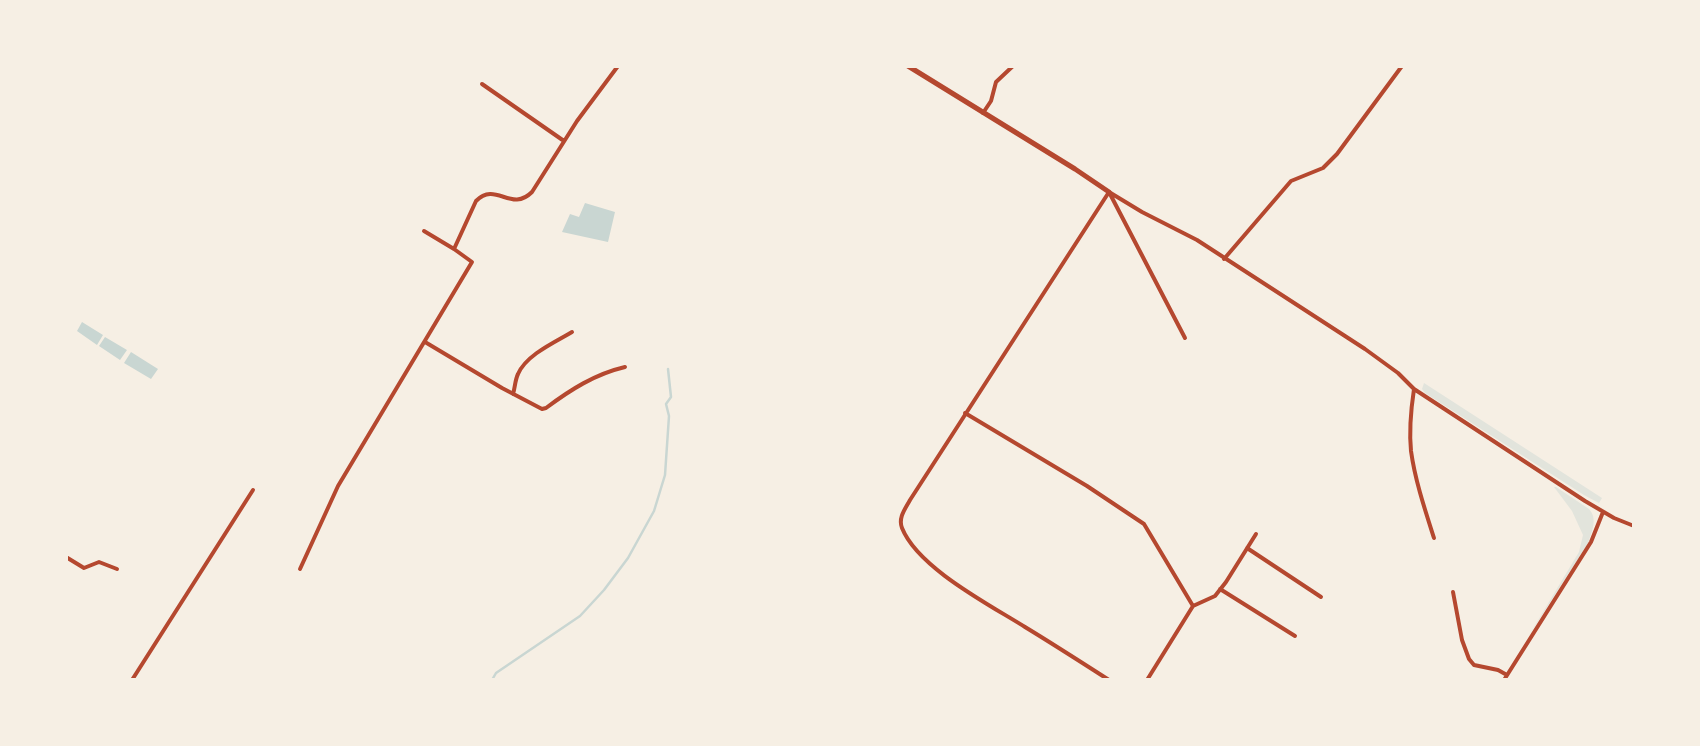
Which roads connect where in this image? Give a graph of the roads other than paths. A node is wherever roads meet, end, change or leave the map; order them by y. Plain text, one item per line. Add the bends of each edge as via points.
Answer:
1 (618, 66) edge
2 (908, 66) edge
3 (1014, 66) edge
4 (1402, 66) edge
5 (482, 84) dead end
6 (983, 113) junction
7 (564, 141) junction
8 (1108, 192) junction
9 (424, 231) dead end
10 (454, 249) junction
11 (1224, 258) junction
12 (572, 332) dead end
13 (1185, 338) dead end
14 (425, 342) junction
15 (625, 367) dead end
16 (1414, 389) junction
17 (513, 394) junction
18 (965, 413) junction
19 (253, 490) dead end
20 (1603, 512) junction
21 (1634, 526) edge
22 (1256, 534) dead end
23 (1434, 538) dead end
24 (1247, 548) junction
25 (66, 557) edge
26 (117, 569) dead end
27 (300, 569) dead end
28 (1220, 589) junction
29 (1453, 592) dead end
30 (1321, 597) dead end
31 (1193, 606) junction
32 (1296, 636) dead end
33 (1507, 675) junction
34 (132, 680) edge
35 (1109, 680) edge
36 (1147, 680) edge
37 (1504, 680) edge

1 - 7 street
2 - 6 street
3 - 6 street via 996,82 991,101
4 - 11 street via 1337,154 1323,168 1291,181
5 - 7 street
6 - 8 street
7 - 10 street via 526,198 513,200 493,193 476,201
8 - 11 street
8 - 13 street
8 - 18 street
9 - 10 street
10 - 14 street via 472,262
11 - 16 street via 1366,349
12 - 17 street via 539,352 522,368
14 - 17 street
14 - 27 street via 338,486
15 - 17 street via 588,380 546,408 538,408
16 - 20 street
16 - 23 street via 1411,451
18 - 31 street via 1140,521
18 - 35 street via 903,513 900,520 902,529 923,559 936,569
19 - 34 street
20 - 21 street
20 - 33 street via 1591,542
22 - 24 street
24 - 28 street
24 - 30 street
25 - 26 street via 84,568 98,562
28 - 31 street via 1214,596
28 - 32 street
29 - 33 street via 1469,659 1474,664
31 - 36 street
33 - 37 street

